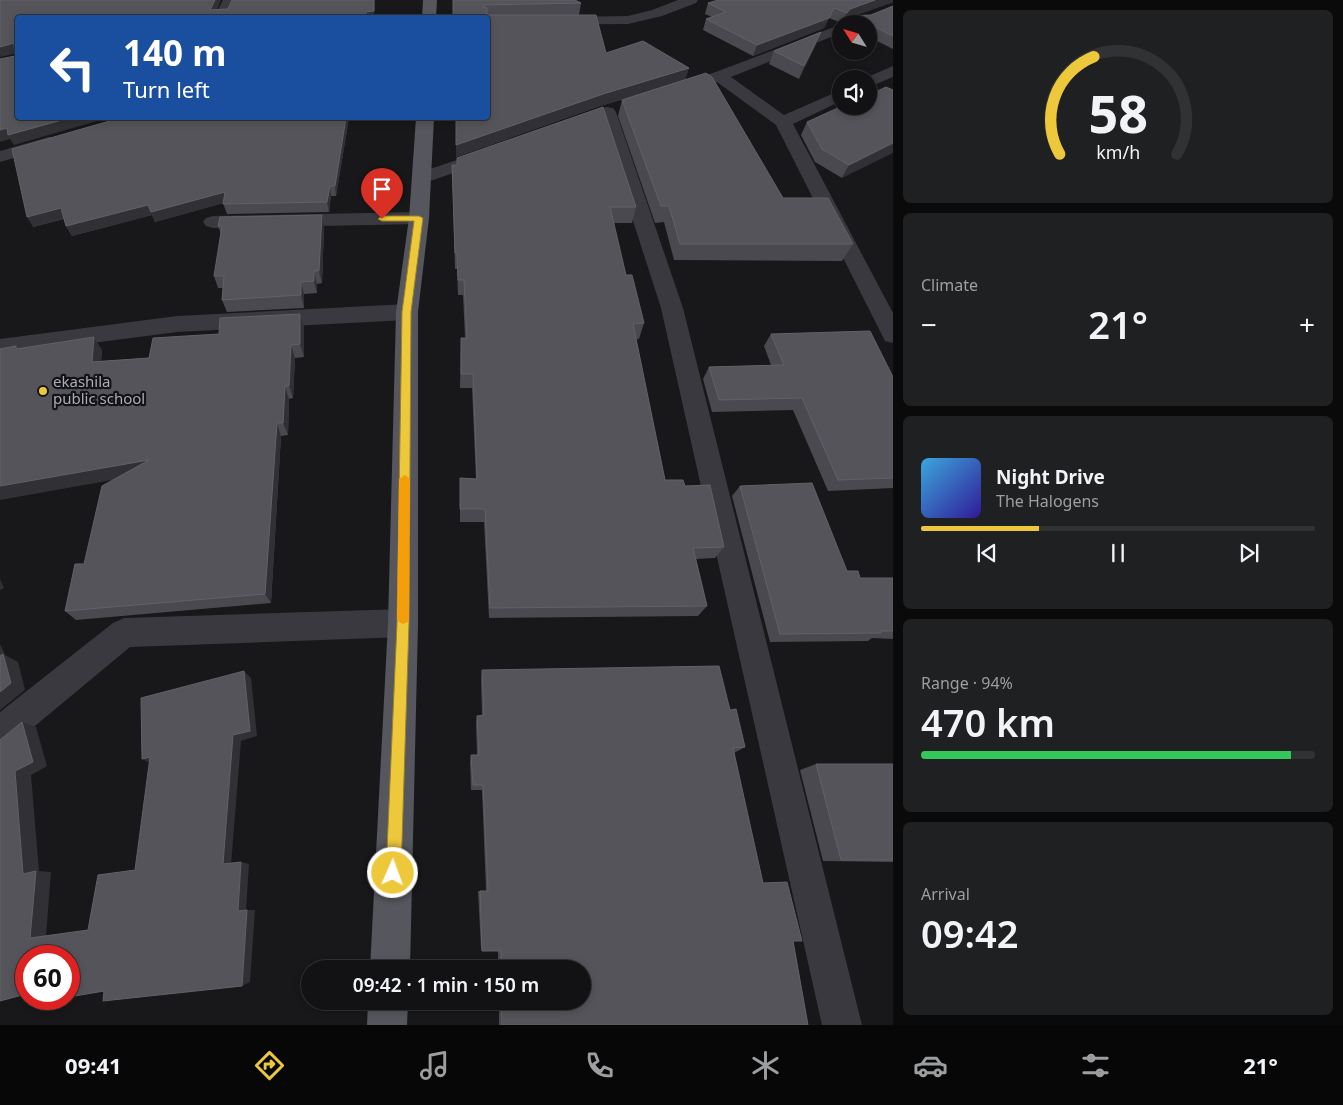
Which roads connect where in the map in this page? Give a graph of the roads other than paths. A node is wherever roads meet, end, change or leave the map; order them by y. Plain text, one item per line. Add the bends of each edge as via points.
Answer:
1 (230, 0) edge
2 (430, 0) edge
3 (691, 0) edge
4 (222, 15) edge
5 (429, 15) edge
6 (490, 21) edge
7 (832, 32) edge
8 (893, 71) edge
9 (719, 76) junction
10 (877, 78) edge
11 (663, 94) edge
12 (832, 99) edge
13 (607, 112) edge
14 (425, 120) edge
15 (783, 122) junction
16 (64, 137) edge
17 (506, 148) edge
18 (0, 157) edge
19 (422, 178) junction
20 (419, 218) junction
21 (213, 222) dead end
22 (407, 312) junction
23 (893, 335) edge
24 (0, 347) edge
25 (403, 623) junction
26 (0, 733) edge
27 (390, 960) edge
28 (388, 1010) edge
29 (388, 1025) edge
30 (842, 1025) edge

1 - 4 street
2 - 5 main road
3 - 6 street via 657,14 628,20
7 - 9 street
8 - 10 street
9 - 11 street
9 - 15 street
12 - 15 street
13 - 30 street via 672,308
14 - 19 main road
15 - 23 street
16 - 18 street
17 - 19 street
19 - 20 main road
20 - 21 street
20 - 22 main road
22 - 24 street via 177,324
22 - 25 main road
25 - 26 street via 124,633
25 - 27 main road
28 - 29 main road

